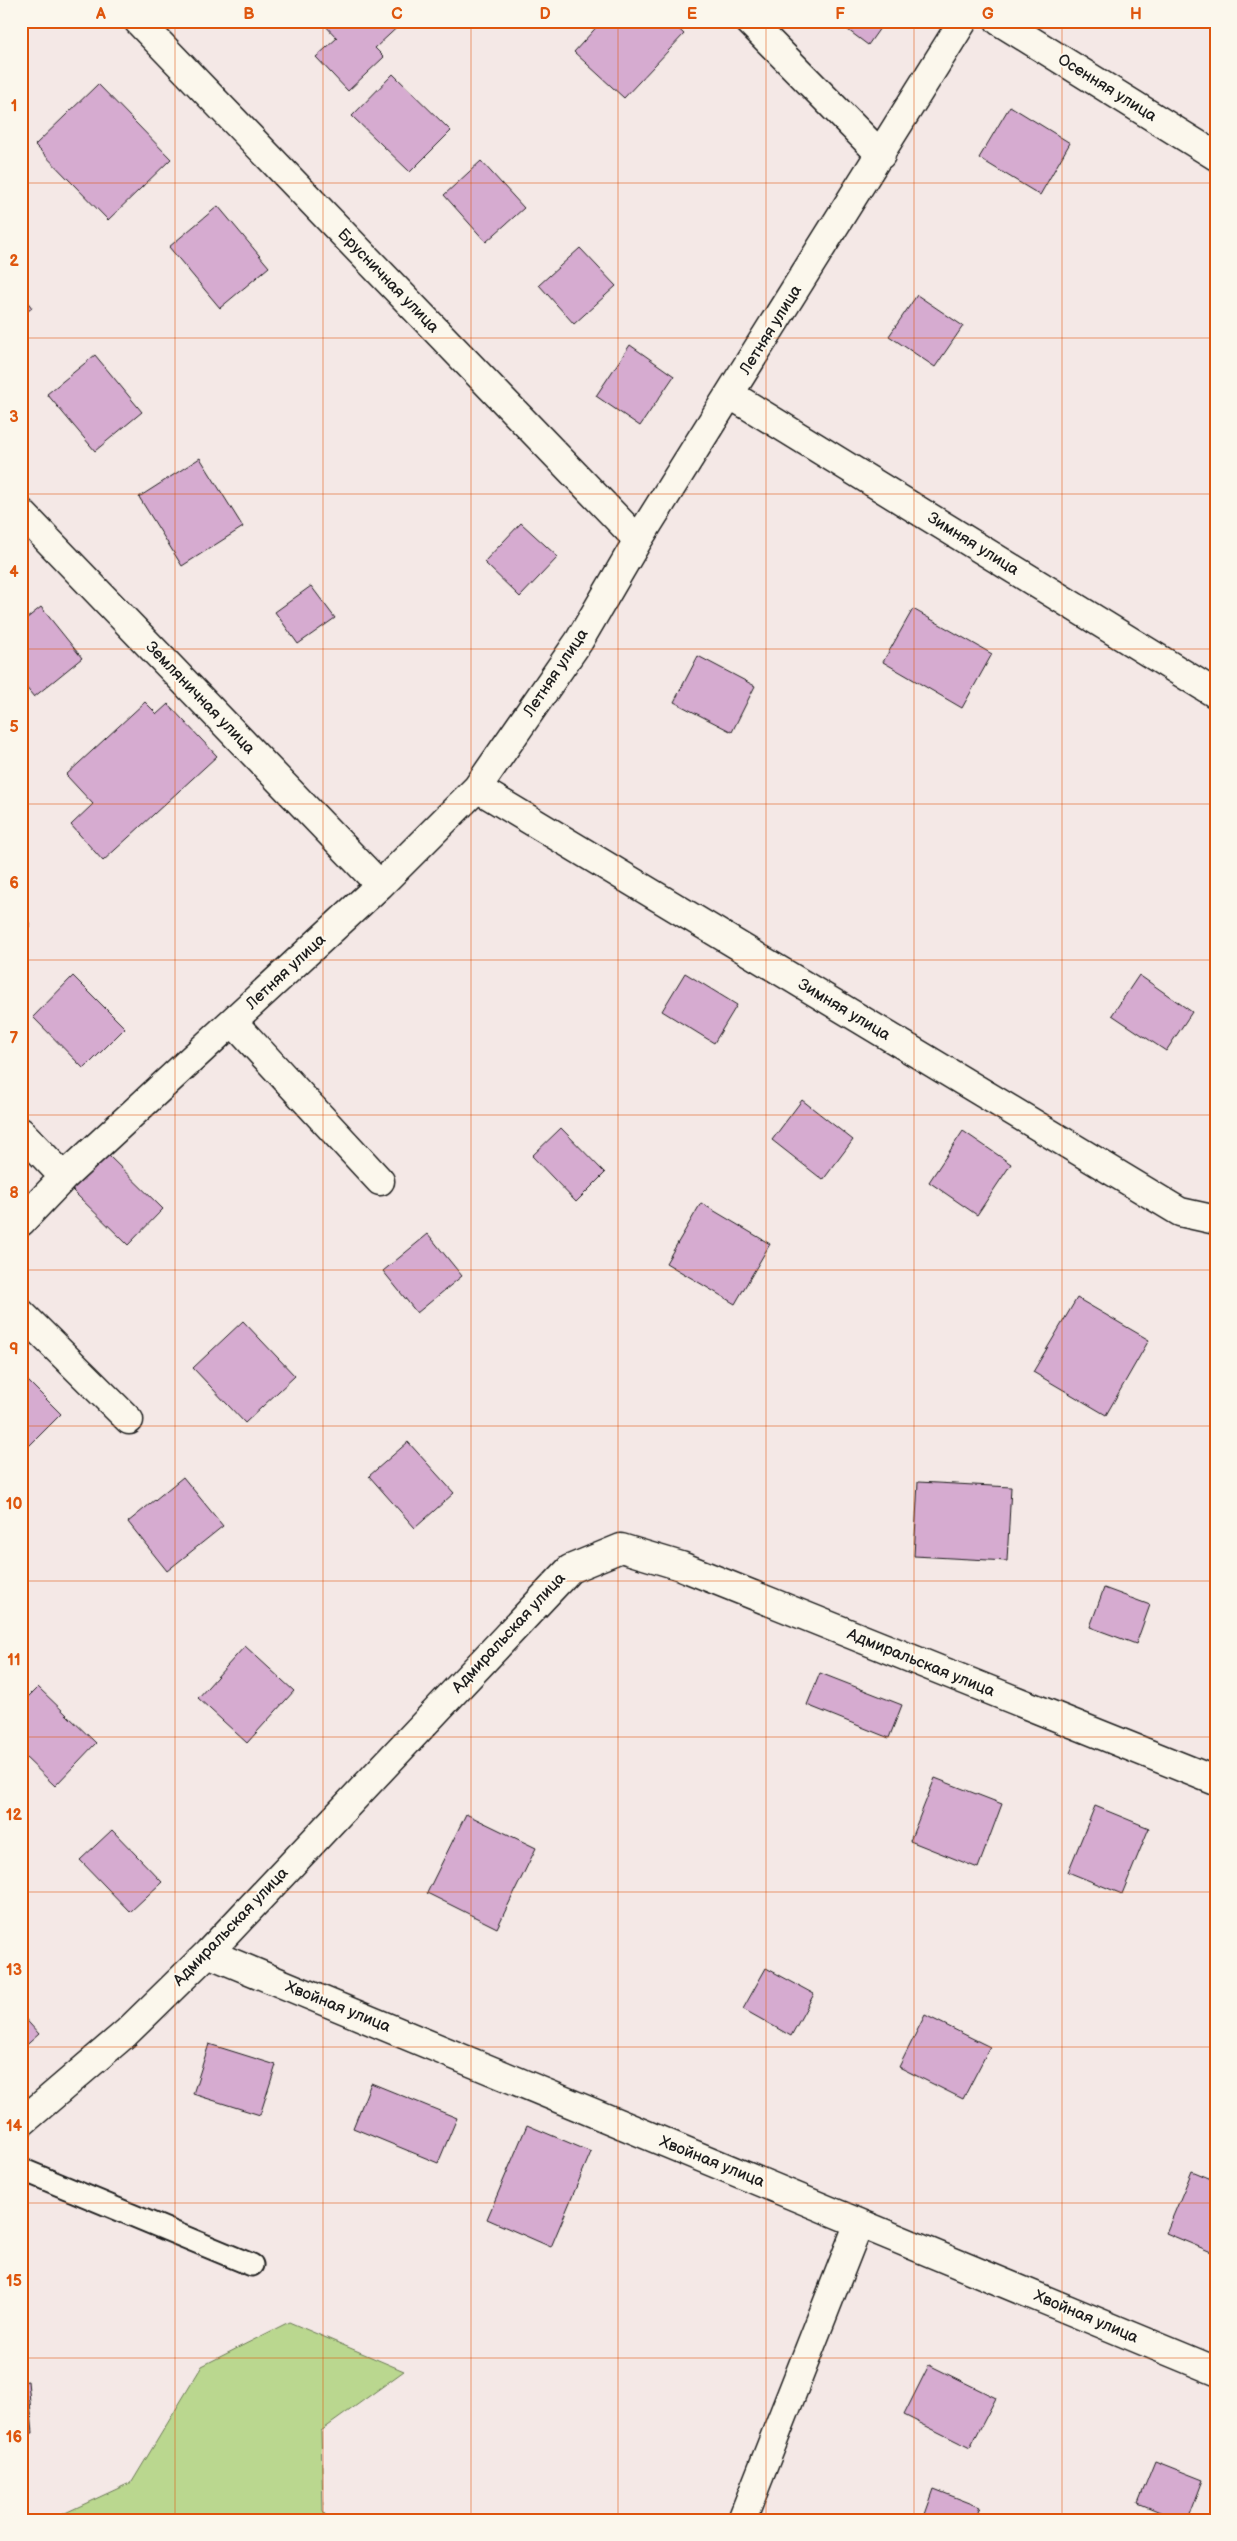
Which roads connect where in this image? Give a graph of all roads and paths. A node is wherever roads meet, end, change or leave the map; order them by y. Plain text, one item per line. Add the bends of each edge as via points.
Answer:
1 (138, 21) edge
2 (749, 21) edge
3 (963, 21) edge
4 (999, 21) edge
5 (881, 156) junction
6 (1216, 156) edge
7 (731, 395) junction
8 (21, 512) edge
9 (638, 540) junction
10 (1216, 694) edge
11 (477, 788) junction
12 (380, 885) junction
13 (232, 1022) junction
14 (21, 1132) edge
15 (64, 1177) junction
16 (380, 1181) dead end
17 (1216, 1220) edge
18 (21, 1222) edge
19 (21, 1313) edge
20 (129, 1420) dead end
21 (1216, 1781) edge
22 (208, 1954) junction
23 (21, 2124) edge
24 (21, 2170) edge
25 (859, 2223) junction
26 (252, 2265) dead end
27 (1216, 2371) edge
28 (742, 2520) edge

1 - 9 street, Брусничная улица
2 - 5 street
3 - 5 street, Летняя улица
4 - 6 street, Осенняя улица
5 - 7 street, Летняя улица
7 - 9 street, Летняя улица
7 - 10 street, Зимняя улица
8 - 12 street, Земляничная улица
9 - 11 street, Летняя улица via 579,641
11 - 12 street, Летняя улица
11 - 17 street, Зимняя улица via 1180,1212
12 - 13 street, Летняя улица
13 - 15 street, Летняя улица
13 - 16 street
14 - 15 street
15 - 18 street, Летняя улица
19 - 20 street
21 - 22 street, Адмиральская улица via 681,1566 621,1548 570,1569
22 - 23 street, Адмиральская улица via 126,2033
22 - 25 street, Хвойная улица
24 - 26 lane
25 - 27 street, Хвойная улица
25 - 28 street

